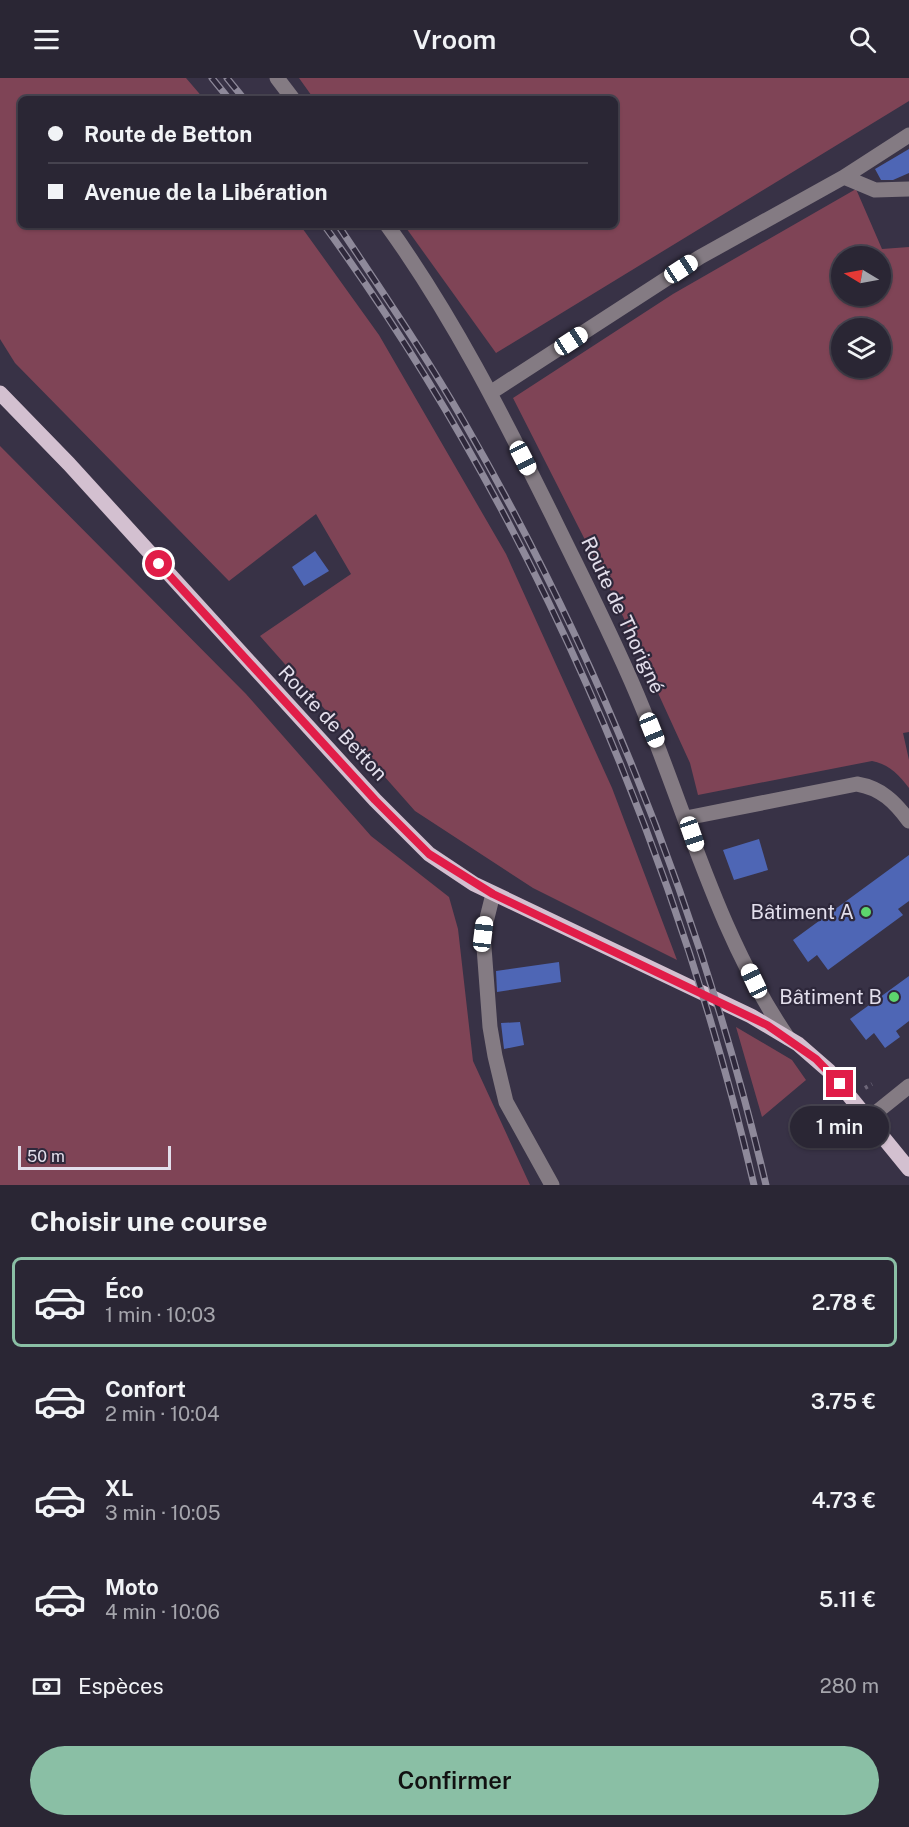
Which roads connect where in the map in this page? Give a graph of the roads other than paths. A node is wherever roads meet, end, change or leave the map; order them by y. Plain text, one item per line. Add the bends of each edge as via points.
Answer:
1 (277, 78) edge
2 (291, 96) edge
3 (909, 135) edge
4 (844, 177) junction
5 (909, 189) edge
6 (389, 228) edge
7 (0, 393) edge
8 (489, 393) junction
9 (686, 818) junction
10 (909, 821) edge
11 (493, 894) junction
12 (788, 1038) junction
13 (909, 1086) edge
14 (868, 1119) junction
15 (909, 1169) edge
16 (552, 1185) edge

1 - 2 street
3 - 4 street
4 - 5 street via 875,190
4 - 8 street via 699,257
6 - 8 street, Route de Thorigné
7 - 11 main road, Route de Betton via 375,800 429,854
8 - 9 street, Route de Thorigné via 611,636
9 - 10 street via 857,784 887,796
9 - 12 street, Route de Thorigné via 716,897 764,1002
11 - 12 main road, Route de Betton
11 - 16 street via 483,934 495,1056 506,1102
12 - 14 main road, Route de Betton via 829,1071
13 - 14 street
14 - 15 main road, Route de Betton

